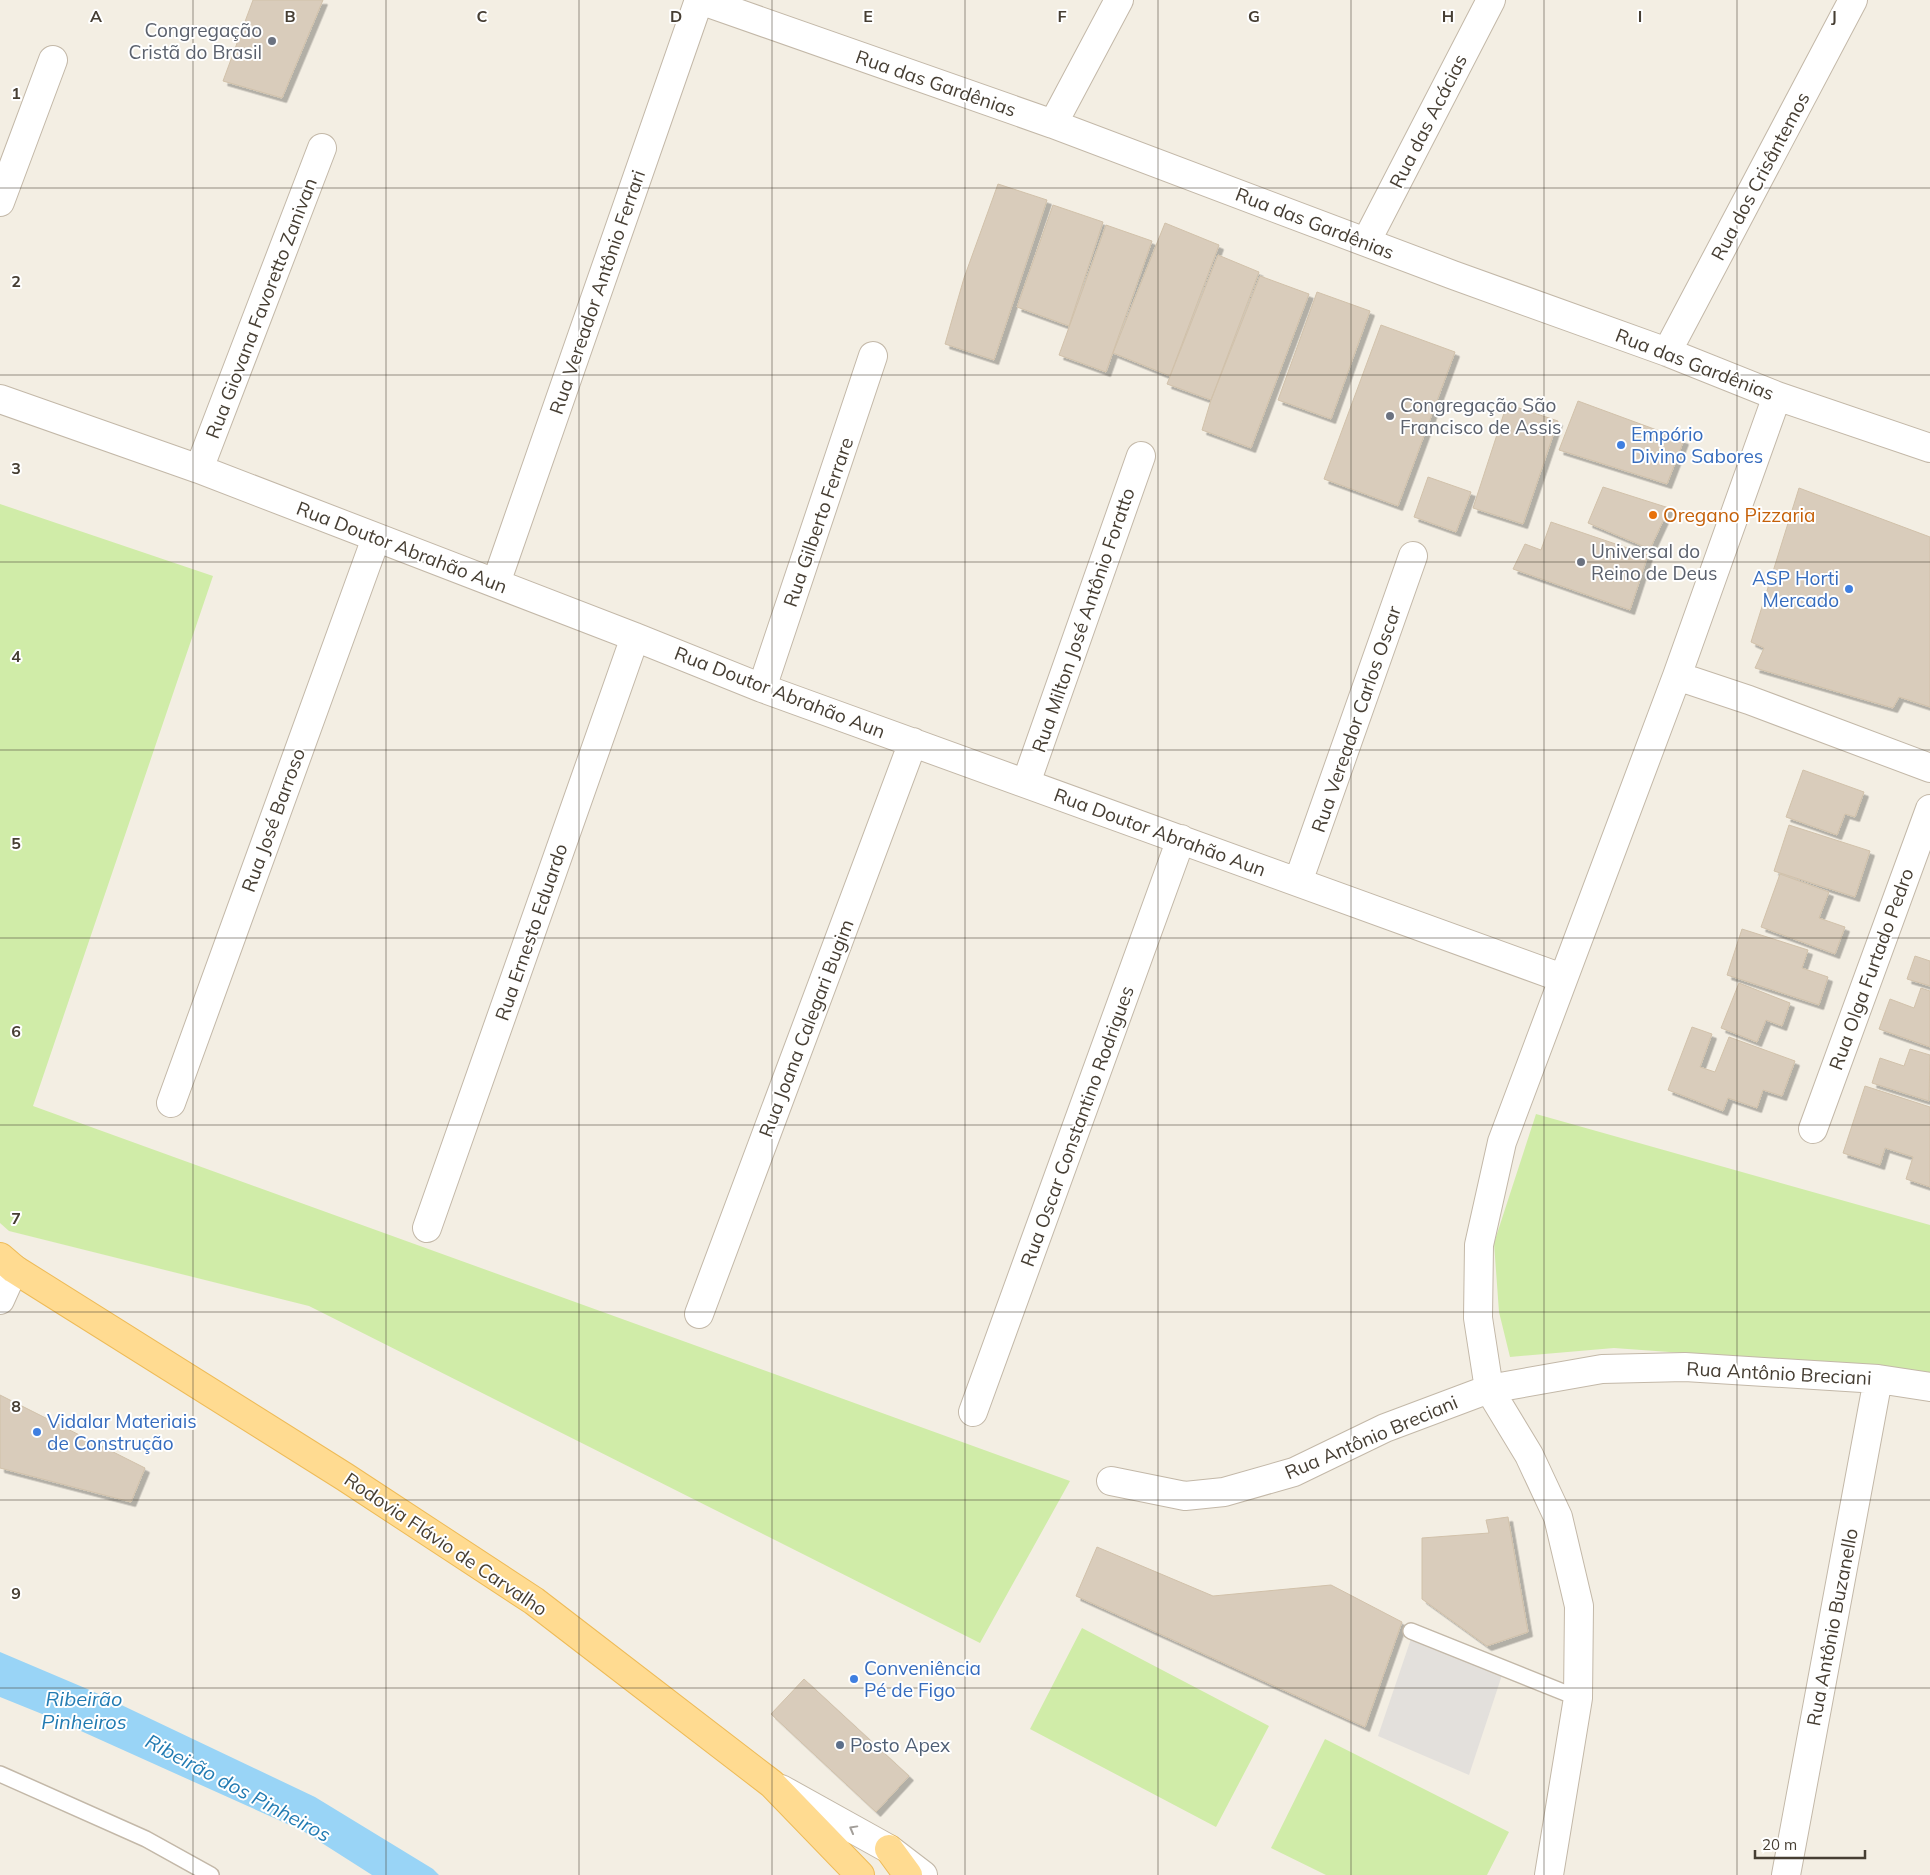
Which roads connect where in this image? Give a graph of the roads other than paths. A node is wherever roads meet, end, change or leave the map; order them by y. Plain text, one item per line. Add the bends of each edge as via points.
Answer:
1 (700, 0) edge
2 (1119, 0) edge
3 (1491, 0) edge
4 (1853, 0) edge
5 (752, 8) edge
6 (53, 60) dead end
7 (1052, 124) junction
8 (322, 148) dead end
9 (0, 202) edge
10 (1366, 242) junction
11 (1667, 352) junction
12 (873, 356) dead end
13 (1777, 396) junction
14 (0, 399) edge
15 (1930, 448) edge
16 (1140, 456) dead end
17 (199, 469) junction
18 (376, 538) junction
19 (1413, 556) dead end
20 (496, 583) junction
21 (635, 636) junction
22 (1677, 676) junction
23 (762, 688) junction
24 (913, 742) junction
25 (1930, 768) edge
26 (1026, 783) junction
27 (1930, 809) edge
28 (1181, 839) junction
29 (1298, 882) junction
30 (1562, 978) junction
31 (170, 1103) dead end
32 (1813, 1129) dead end
33 (427, 1228) dead end
34 (7, 1263) edge
35 (0, 1300) edge
36 (699, 1314) dead end
37 (1878, 1379) junction
38 (1930, 1387) edge
39 (1489, 1389) junction
40 (973, 1412) dead end
41 (1112, 1481) dead end
42 (1411, 1631) dead end
43 (1578, 1698) junction
44 (0, 1774) edge
45 (772, 1784) junction
46 (889, 1850) junction
47 (211, 1875) edge
48 (860, 1875) edge
49 (908, 1875) edge
50 (922, 1875) edge
51 (1549, 1875) edge
52 (1786, 1875) edge

1 - 5 street, Rua das Gardênias
1 - 20 street, Rua Vereador Antônio Ferrari
2 - 7 street
3 - 10 street, Rua das Acácias
4 - 11 street, Rua dos Crisântemos
5 - 7 street, Rua das Gardênias
6 - 9 street
7 - 10 street, Rua das Gardênias
8 - 17 street, Rua Giovana Favoretto Zanivan
10 - 11 street, Rua das Gardênias
11 - 13 street, Rua das Gardênias
12 - 23 street, Rua Gilberto Ferrare
13 - 15 street, Rua das Gardênias
13 - 22 street
14 - 17 street, Rua Doutor Abrahão Aun
16 - 26 street, Rua Milton José Antônio Foratto
17 - 18 street, Rua Doutor Abrahão Aun
18 - 20 street, Rua Doutor Abrahão Aun
18 - 31 street, Rua José Barroso
19 - 29 street, Rua Vereador Carlos Oscar
20 - 21 street, Rua Doutor Abrahão Aun
21 - 23 street, Rua Doutor Abrahão Aun
21 - 33 street, Rua Ernesto Eduardo
22 - 25 street
22 - 30 street
23 - 24 street, Rua Doutor Abrahão Aun
24 - 26 street, Rua Doutor Abrahão Aun
24 - 36 street, Rua Joana Calegari Bugim
26 - 28 street, Rua Doutor Abrahão Aun
27 - 32 street, Rua Olga Furtado Pedro
28 - 29 street, Rua Doutor Abrahão Aun
28 - 40 street, Rua Oscar Constantino Rodrigues
29 - 30 street, Rua Doutor Abrahão Aun
30 - 39 street via 1502,1142 1479,1245 1478,1318
34 - 35 street
34 - 45 main road, Rodovia Flávio de Carvalho via 345,1476 534,1601
37 - 38 street, Rua Antônio Breciani
37 - 39 street, Rua Antônio Breciani via 1685,1367 1611,1369
37 - 52 street, Rua Antônio Buzanello
39 - 41 street, Rua Antônio Breciani via 1385,1428 1294,1472 1224,1492 1185,1496
39 - 43 street via 1528,1456 1558,1517 1579,1606
42 - 43 lane
43 - 51 street
44 - 47 lane via 146,1839
46 -> 45 street
45 - 48 main road, Rodovia Flávio de Carvalho
46 - 49 main road
46 - 50 street

